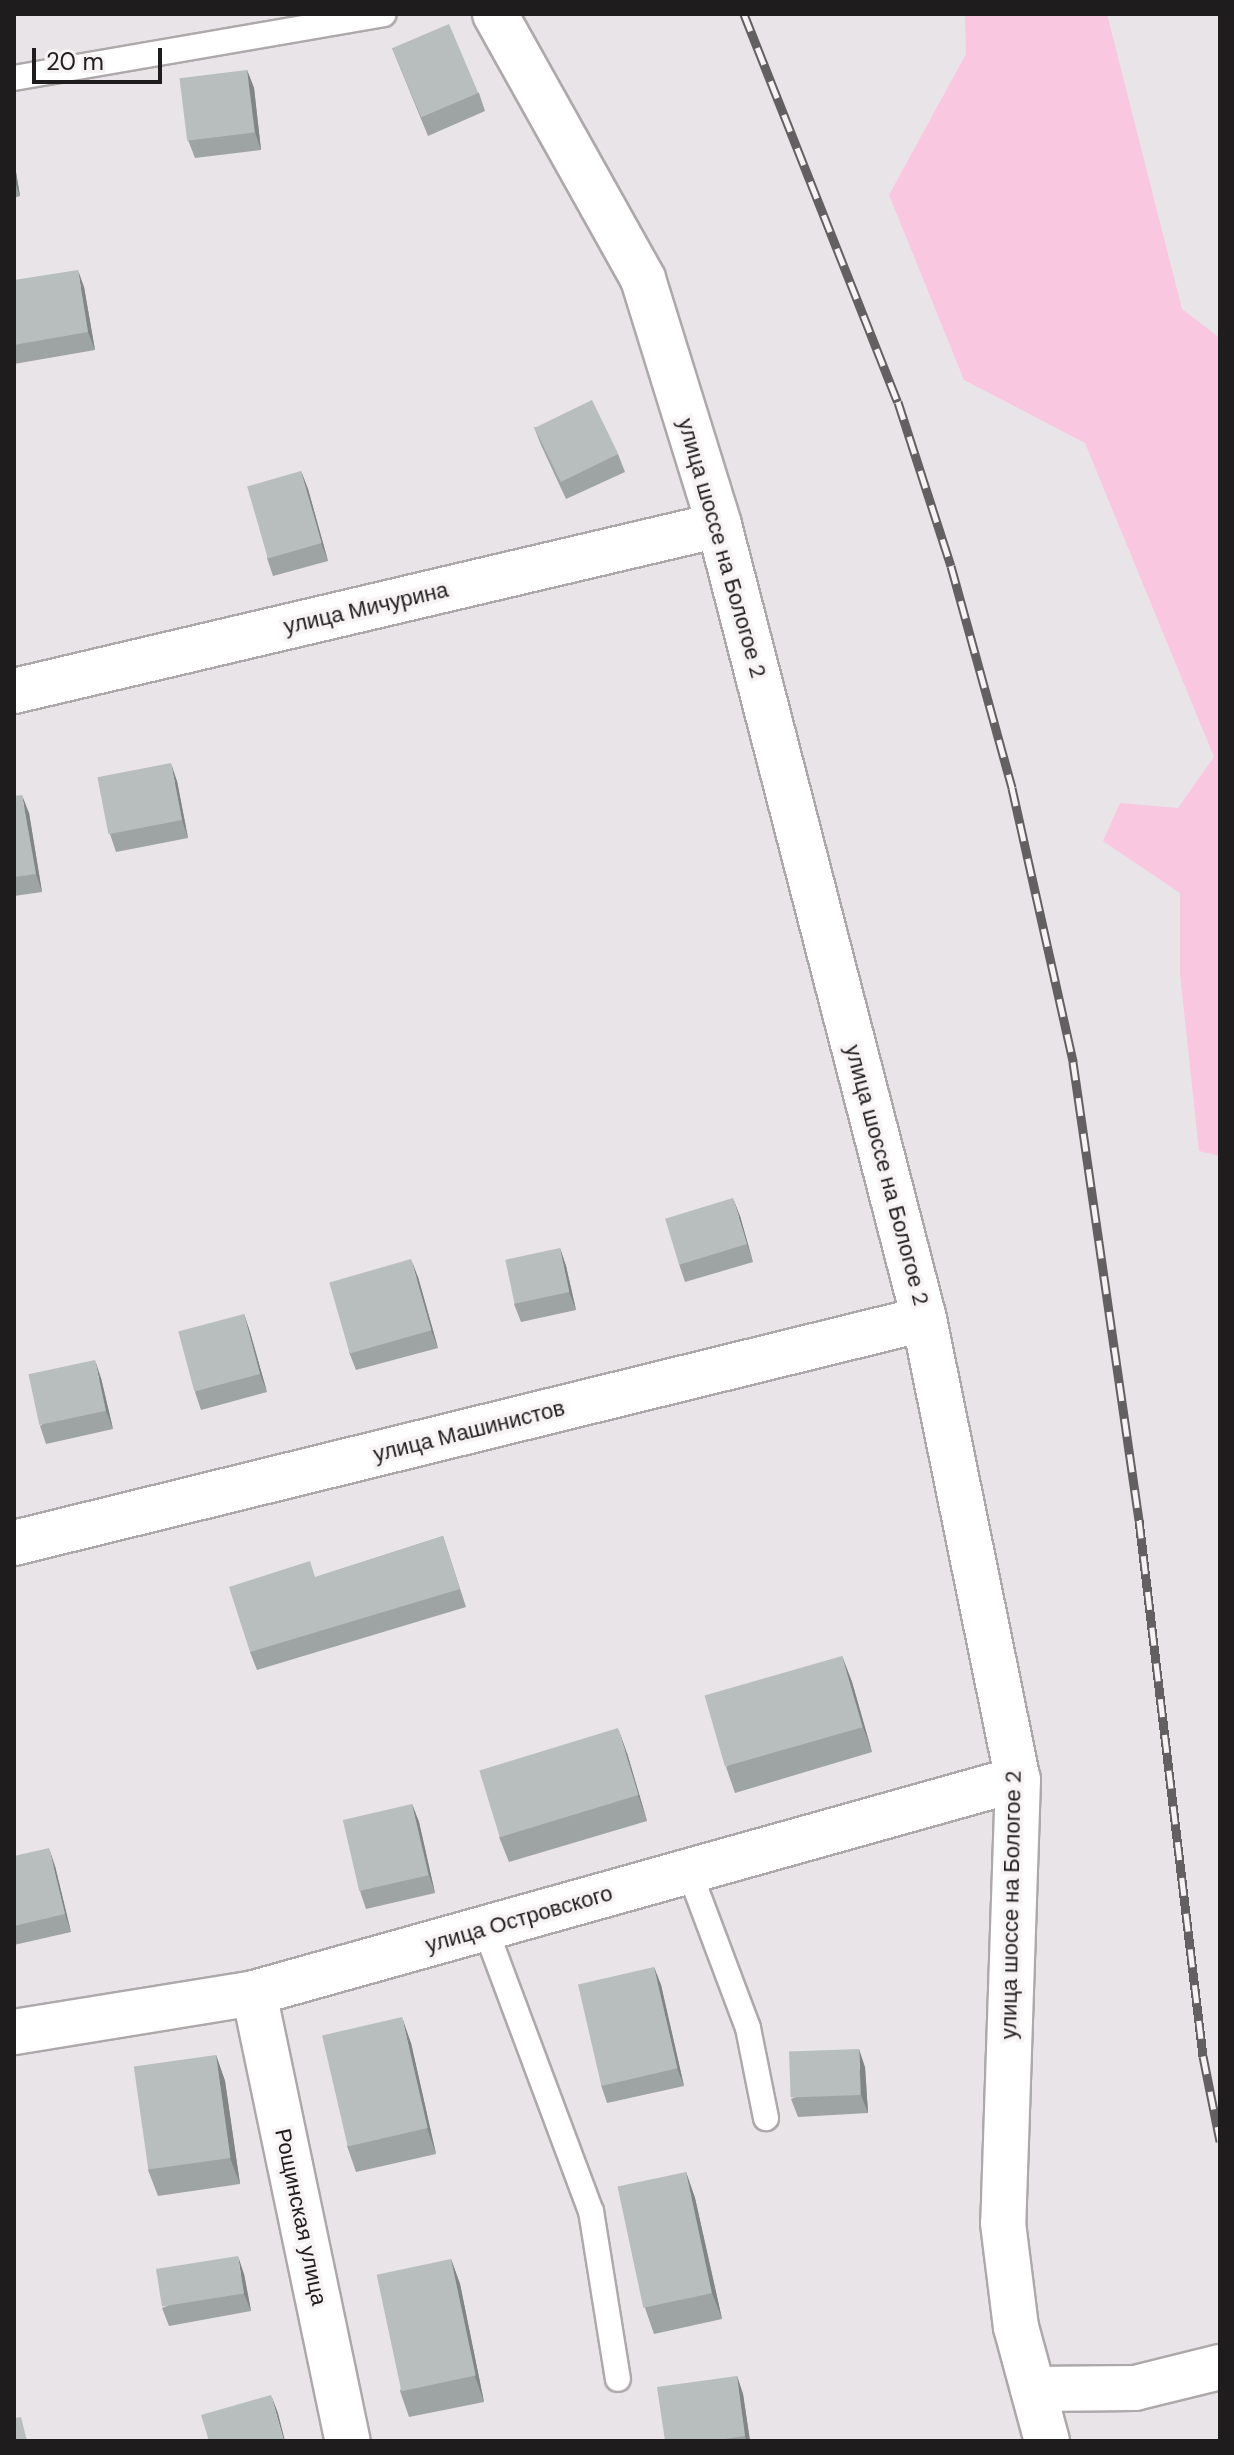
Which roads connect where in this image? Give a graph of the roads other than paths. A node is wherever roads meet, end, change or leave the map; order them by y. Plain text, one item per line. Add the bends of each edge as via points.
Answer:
1 (384, 14) edge
2 (495, 14) edge
3 (14, 78) edge
4 (719, 525) junction
5 (14, 691) edge
6 (924, 1319) junction
7 (14, 1543) edge
8 (1018, 1779) junction
9 (689, 1871) junction
10 (485, 1928) junction
11 (254, 1993) junction
12 (14, 2032) edge
13 (766, 2118) dead end
14 (1220, 2367) edge
15 (618, 2379) dead end
16 (1033, 2389) junction
17 (348, 2441) edge
18 (1047, 2441) edge

1 - 3 lane
2 - 4 street, улица шоссе на Бологое 2 via 643,279
4 - 5 street, улица Мичурина
4 - 6 street, улица шоссе на Бологое 2
6 - 7 street, улица Машинистов
6 - 8 street, улица шоссе на Бологое 2
8 - 9 street, улица Островского
8 - 16 street, улица шоссе на Бологое 2 via 1003,2223 1016,2327
9 - 10 street, улица Островского
9 - 13 lane via 748,2028
10 - 11 street, улица Островского
10 - 15 lane via 591,2211
11 - 12 street, улица Островского
11 - 17 street, Рощинская улица
14 - 16 street via 1135,2388
16 - 18 street, улица шоссе на Бологое 2

